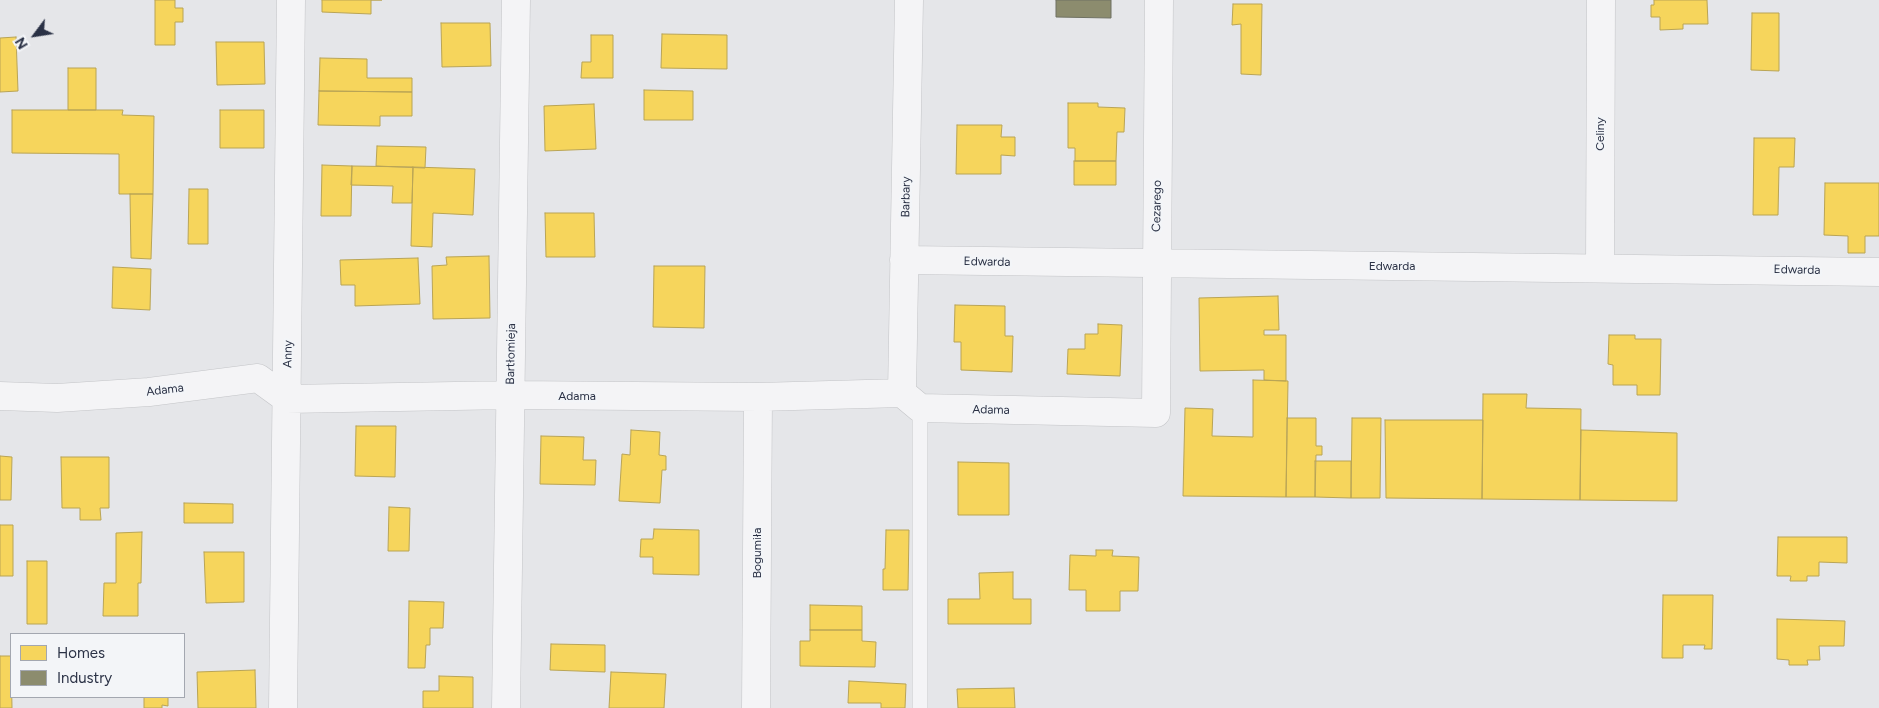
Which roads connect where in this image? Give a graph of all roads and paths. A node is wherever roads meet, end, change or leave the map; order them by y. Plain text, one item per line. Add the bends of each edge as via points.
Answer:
1 (291, 0) edge
2 (516, 0) edge
3 (909, 0) edge
4 (1159, 0) edge
5 (1601, 0) edge
6 (904, 260) junction
7 (1157, 264) junction
8 (1600, 268) junction
9 (1879, 272) edge
10 (0, 396) edge
11 (511, 396) junction
12 (758, 397) junction
13 (287, 399) junction
14 (911, 401) junction
15 (1156, 413) joint
16 (283, 708) edge
17 (506, 708) edge
18 (756, 708) edge
19 (920, 708) edge

1 - 13 street, Anny
2 - 11 street, Bartłomieja
3 - 6 street, Barbary
4 - 7 street, Cezarego
5 - 8 street, Celiny
6 - 7 street, Edwarda
6 - 14 street, Barbary
7 - 8 street, Edwarda
7 - 15 street, Cezarego
8 - 9 street, Edwarda
10 - 13 street, Adama via 57,398 149,392 258,378
11 - 12 street, Adama
11 - 13 street, Adama
11 - 17 street, Bartłomieja
12 - 14 street, Adama
12 - 18 street, Bogumiła
13 - 16 street, Anny
14 - 15 street, Adama
14 - 19 lane

